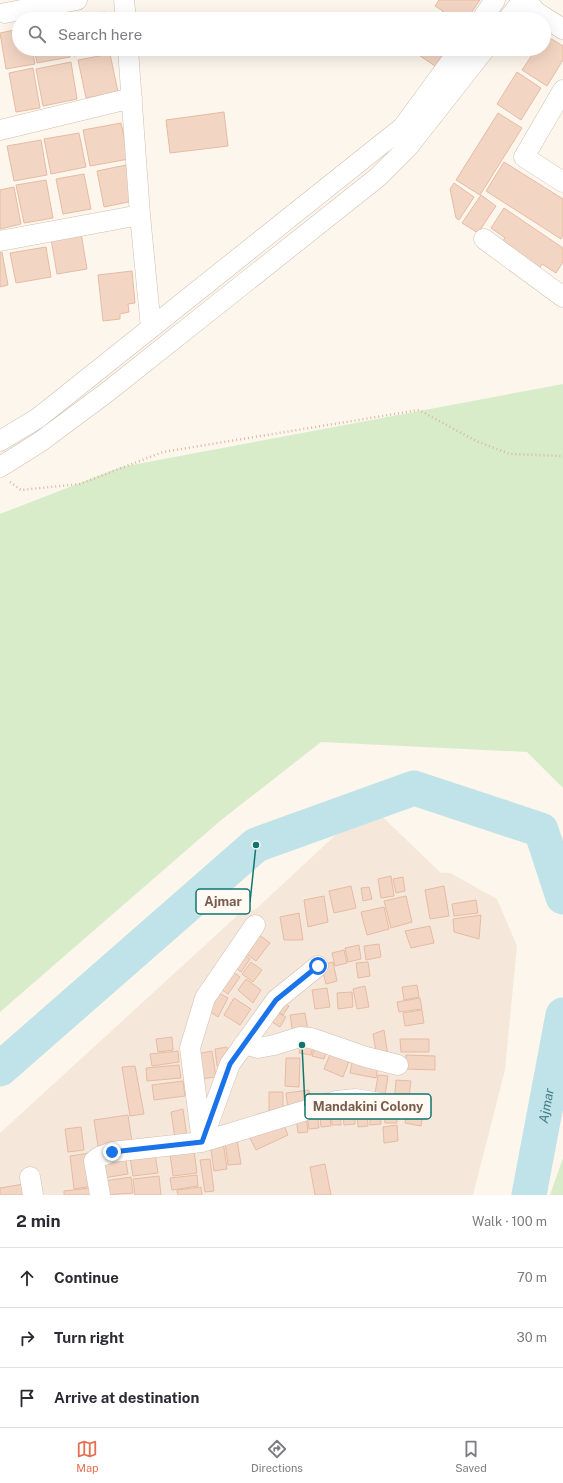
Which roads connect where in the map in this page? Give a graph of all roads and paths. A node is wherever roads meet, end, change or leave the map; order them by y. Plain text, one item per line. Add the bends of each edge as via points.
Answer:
1 (77, 0) edge
2 (124, 0) edge
3 (495, 0) edge
4 (524, 0) edge
5 (7, 11) edge
6 (125, 12) edge
7 (487, 12) edge
8 (514, 12) edge
9 (536, 12) edge
10 (551, 21) edge
11 (563, 29) edge
12 (129, 56) edge
13 (455, 56) edge
14 (480, 56) edge
15 (563, 90) edge
16 (132, 98) junction
17 (0, 130) edge
18 (563, 182) edge
19 (140, 214) junction
20 (484, 239) dead end
21 (0, 240) edge
22 (563, 297) edge
23 (151, 328) junction
24 (0, 441) edge
25 (563, 456) edge
26 (3, 473) edge
27 (255, 925) dead end
28 (318, 966) dead end
29 (244, 1044) junction
30 (398, 1065) dead end
31 (418, 1109) dead end
32 (202, 1142) junction
33 (100, 1195) edge

1 - 5 street
2 - 6 street
3 - 7 street
4 - 8 street
4 - 9 street
10 - 11 street
12 - 16 street
13 - 23 street via 403,127
14 - 26 street via 423,129 378,176
15 - 18 street via 524,157
16 - 17 street
16 - 19 street
19 - 21 street
19 - 23 street
20 - 22 street
23 - 24 street via 38,418
25 - 26 path via 510,454 476,441 419,410 163,452 80,484 21,490
27 - 32 street via 205,998 190,1048
28 - 29 street via 276,1000
29 - 30 street via 258,1048 274,1046 300,1037 310,1038
29 - 32 street via 230,1064
31 - 32 street via 355,1099 336,1102
32 - 33 street via 112,1152 98,1157 94,1161

